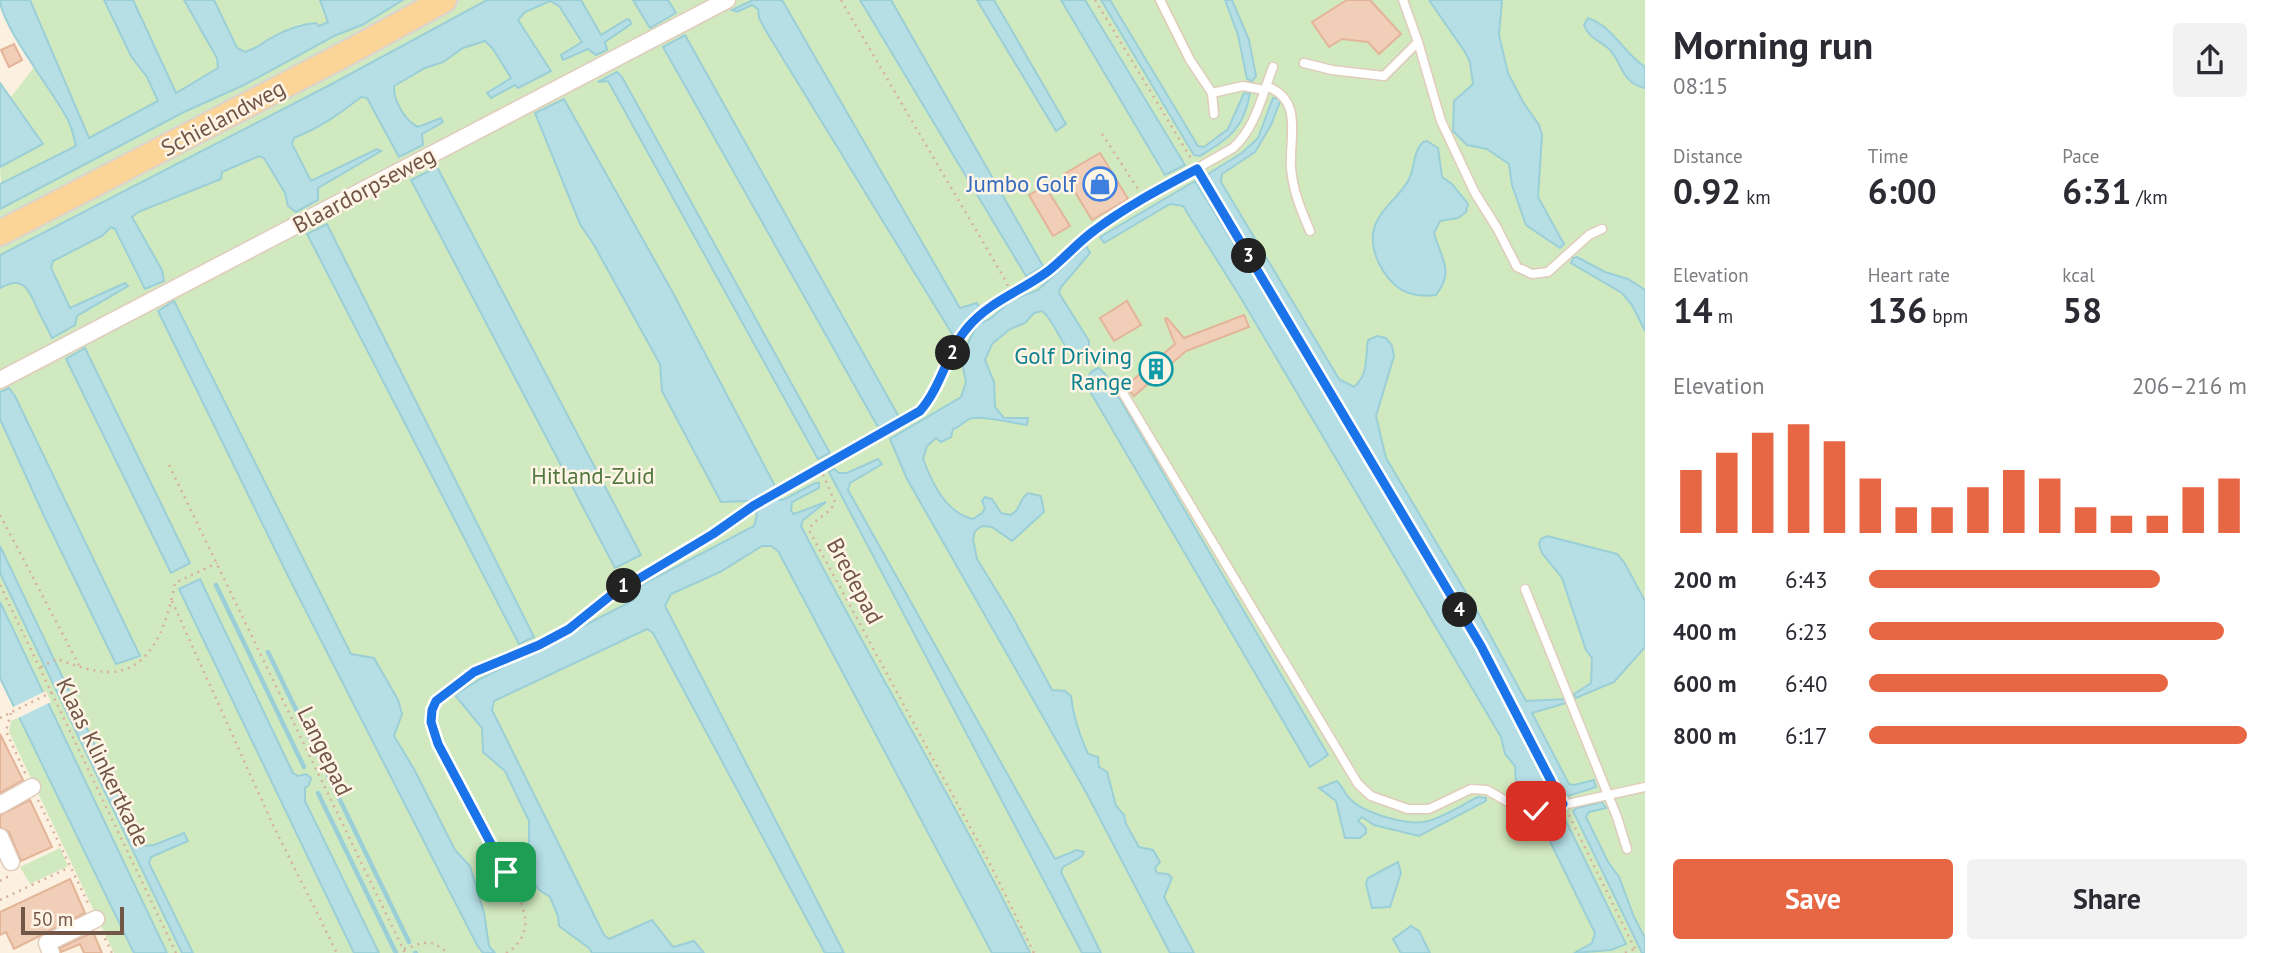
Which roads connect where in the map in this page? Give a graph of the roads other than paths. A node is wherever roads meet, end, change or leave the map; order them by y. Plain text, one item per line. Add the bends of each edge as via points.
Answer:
1 (444, 0) edge
2 (727, 0) edge
3 (1160, 0) edge
4 (1403, 0) edge
5 (1418, 42) junction
6 (1304, 63) dead end
7 (1273, 67) dead end
8 (1265, 88) junction
9 (1212, 93) junction
10 (1214, 114) dead end
11 (1143, 199) road end
12 (1602, 229) dead end
13 (1310, 231) dead end
14 (0, 233) edge
15 (0, 380) edge
16 (1120, 388) dead end
17 (1525, 589) dead end
18 (32, 787) road end
19 (1645, 787) edge
20 (1607, 794) junction
21 (0, 804) edge
22 (0, 837) edge
23 (1627, 849) dead end
24 (11, 862) dead end
25 (96, 919) road end
26 (47, 952) edge

1 - 14 main road, Schielandweg
2 - 15 street, Blaardorpseweg
3 - 9 lane
4 - 5 lane
5 - 6 lane via 1384,76
5 - 12 lane via 1441,121 1517,267 1532,275 1548,272
7 - 8 lane
8 - 9 lane via 1244,86
8 - 11 lane via 1255,117 1233,148
8 - 13 lane via 1280,91 1291,109 1295,195
9 - 10 lane
16 - 20 lane via 1358,784 1371,796 1408,809 1429,809 1471,789 1487,790 1515,806 1536,811
17 - 20 lane
18 - 21 street
19 - 20 lane
20 - 23 lane
22 - 24 street
25 - 26 street via 47,943

